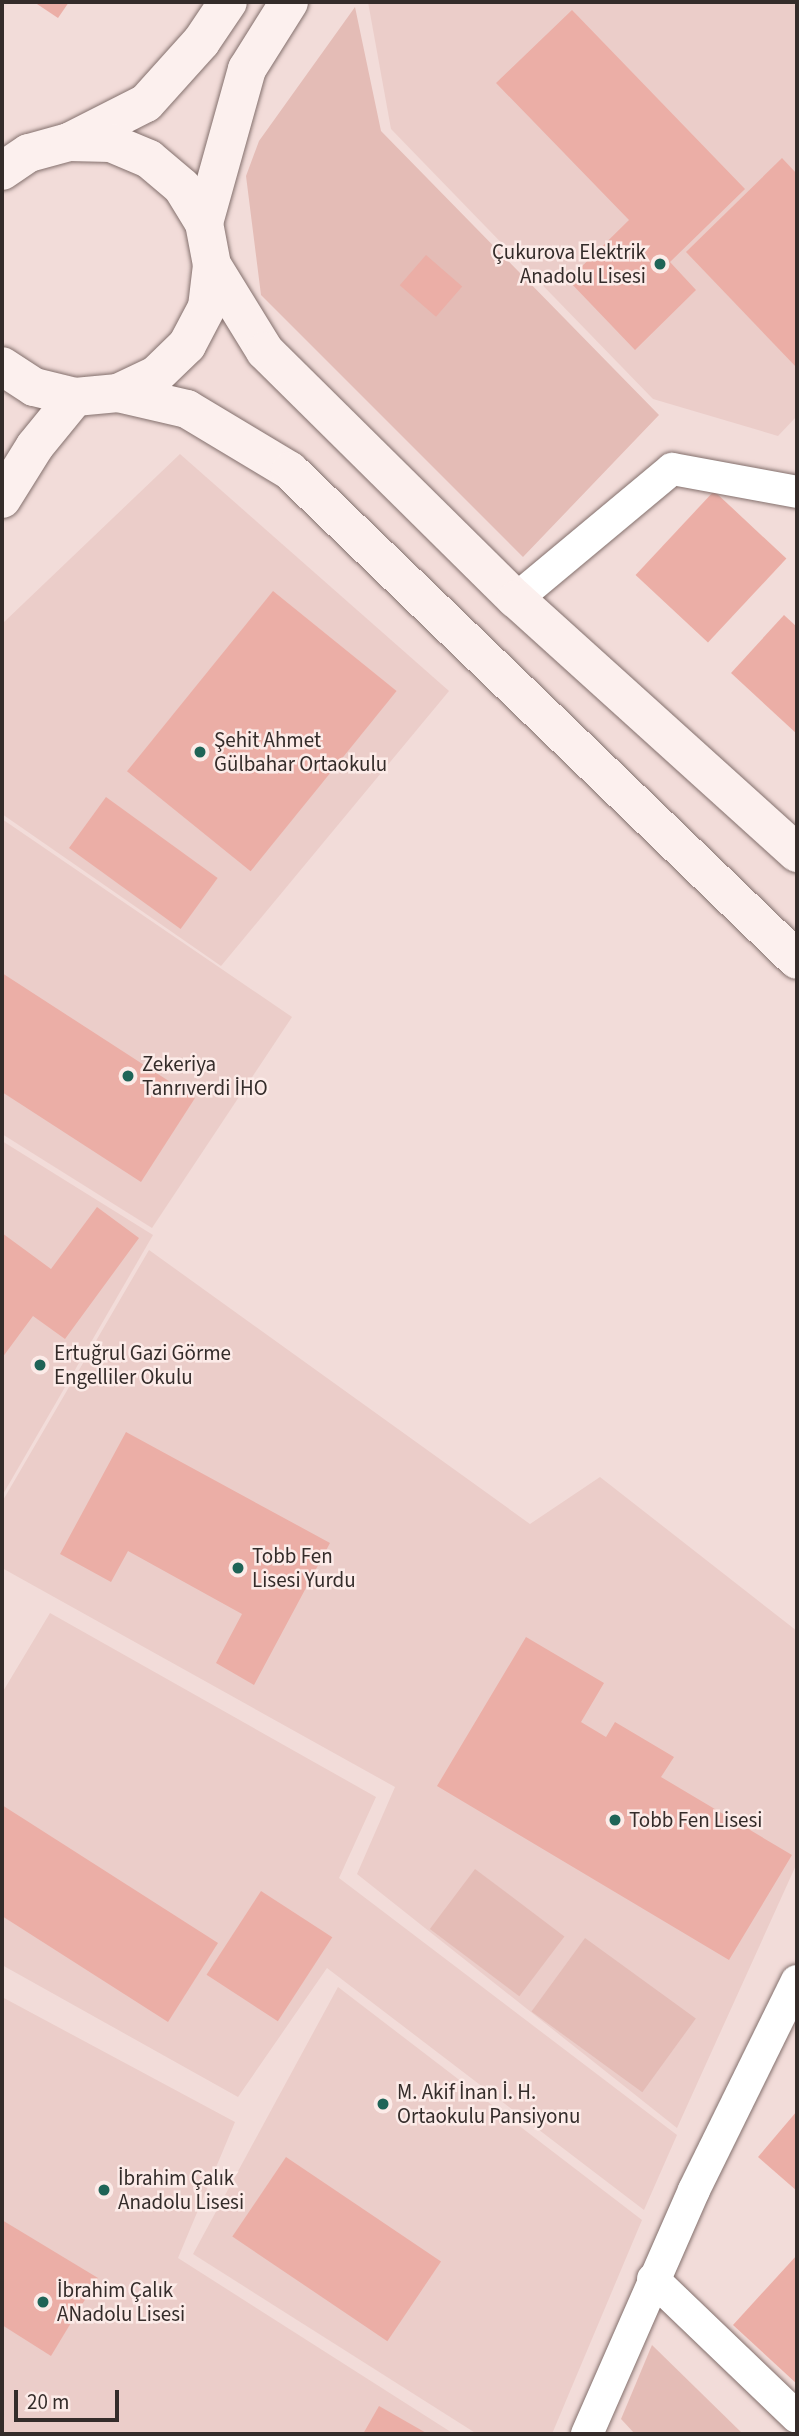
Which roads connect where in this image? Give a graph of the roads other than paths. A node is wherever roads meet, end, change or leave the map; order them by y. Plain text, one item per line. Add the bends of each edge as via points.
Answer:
1 (228, 2) edge
2 (289, 2) edge
3 (69, 142) junction
4 (11, 157) edge
5 (204, 223) junction
6 (212, 265) junction
7 (2, 366) edge
8 (118, 393) junction
9 (75, 397) junction
10 (797, 492) edge
11 (2, 499) edge
12 (516, 599) junction
13 (797, 853) edge
14 (797, 960) edge
15 (797, 1983) edge
16 (653, 2279) junction
17 (797, 2417) edge
18 (592, 2431) edge

1 - 3 main road via 201,42 146,103
2 - 5 main road via 247,69
3 - 4 main road
3 - 5 main road via 111,143 149,159 182,187
5 - 6 main road
6 - 8 main road via 207,307 187,345 156,375
6 - 12 main road via 265,351
7 - 9 main road via 34,387
8 - 9 main road
8 - 14 main road via 187,409 290,471
9 - 11 main road via 35,446
10 - 12 street via 673,469
12 - 13 main road
15 - 16 street
16 - 17 street
16 - 18 street

